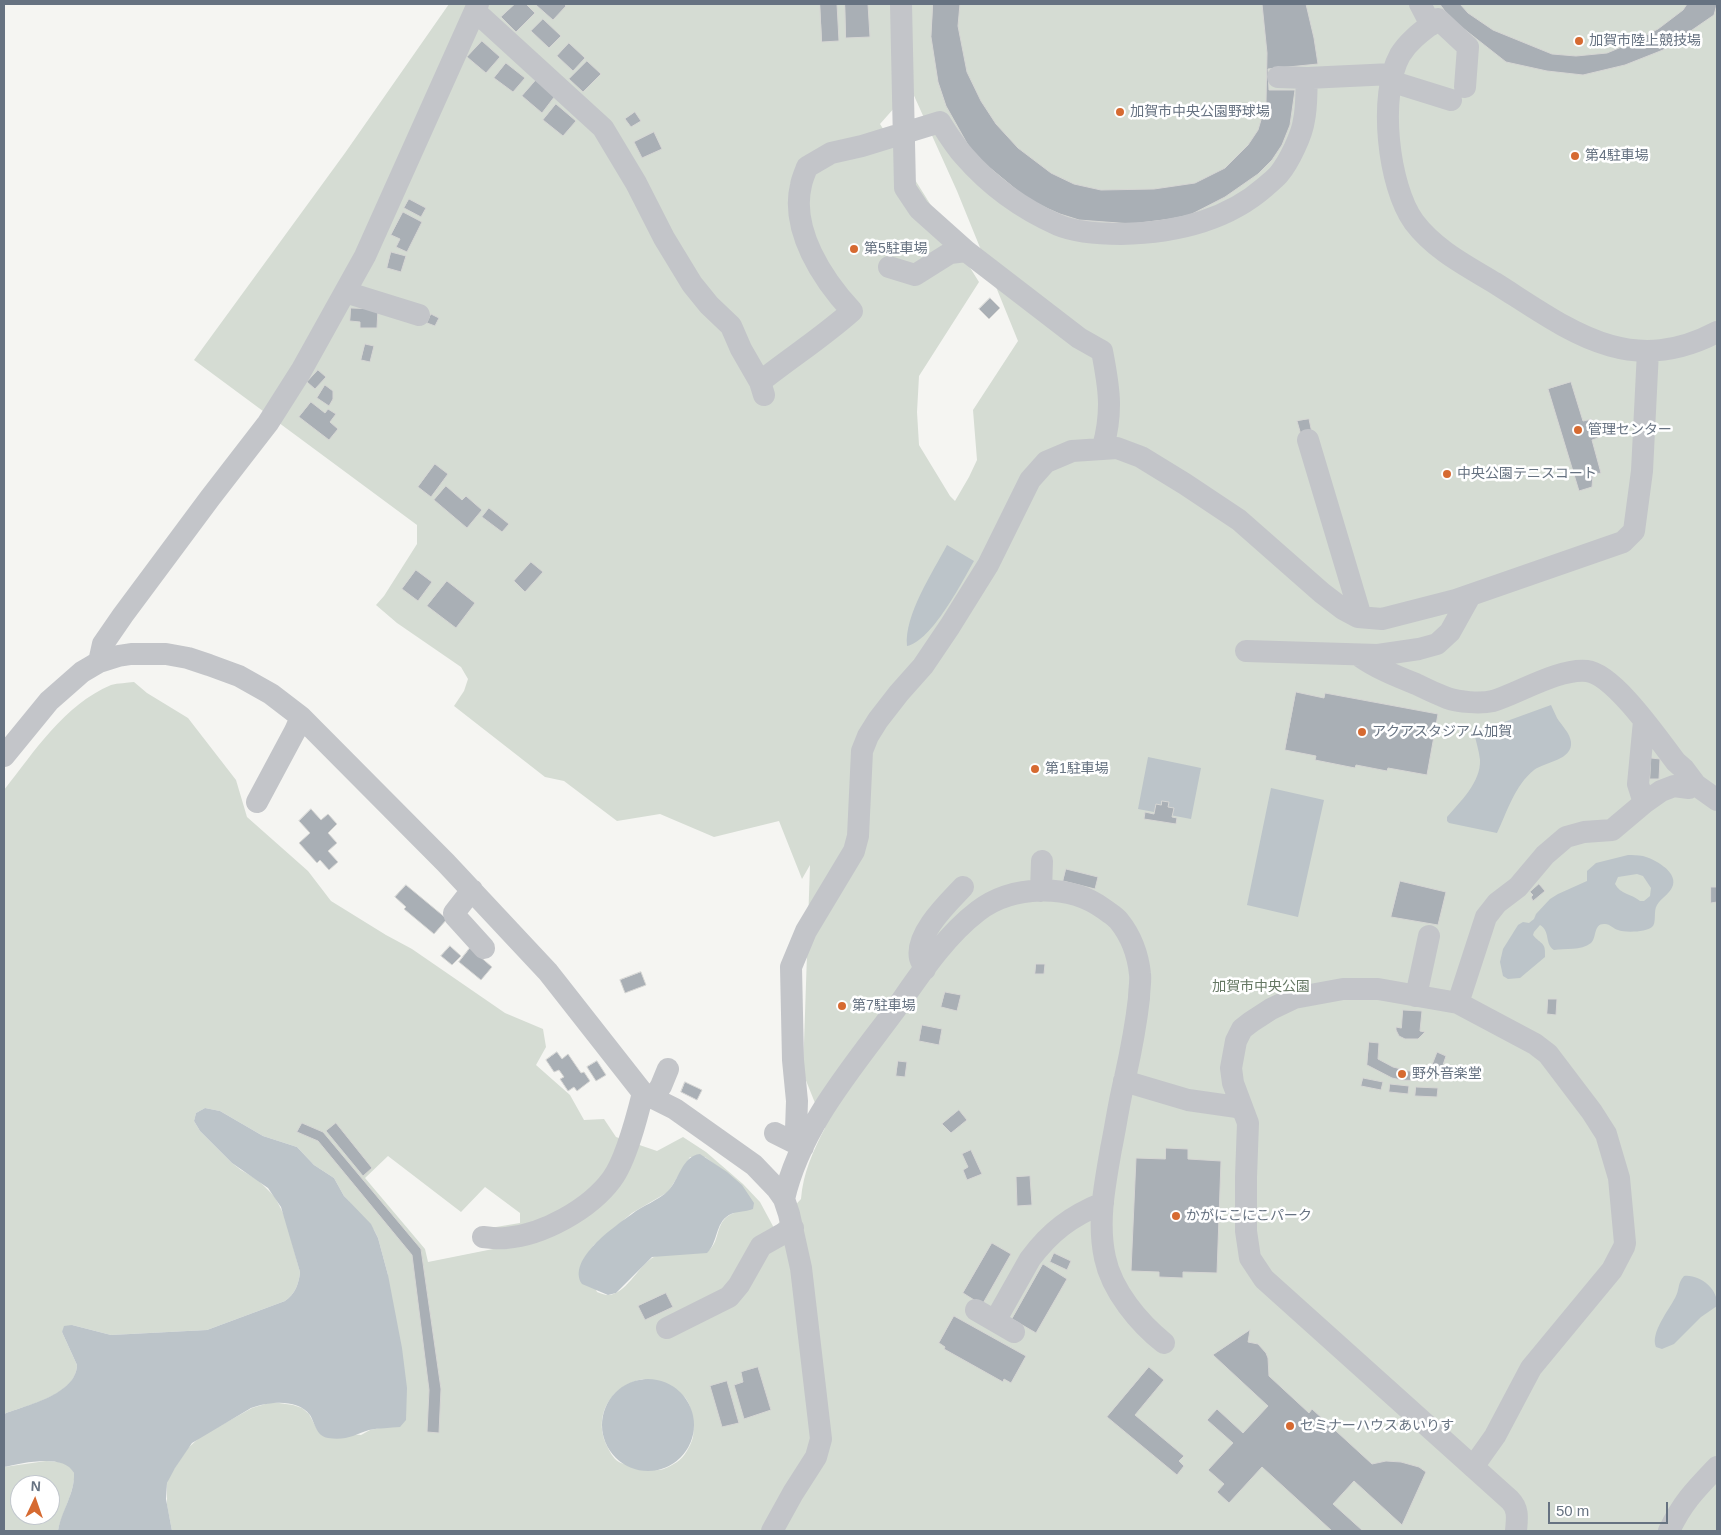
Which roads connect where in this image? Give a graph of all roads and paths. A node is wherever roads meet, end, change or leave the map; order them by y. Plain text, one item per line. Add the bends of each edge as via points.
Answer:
1 (901, 4) edge
2 (1420, 4) edge
3 (477, 8) edge
4 (1434, 22) junction
5 (1278, 78) dead end
6 (1307, 78) junction
7 (1391, 78) junction
8 (903, 134) junction
9 (966, 251) junction
10 (889, 267) dead end
11 (345, 292) junction
12 (419, 315) dead end
13 (1717, 332) edge
14 (1648, 351) junction
15 (1308, 440) dead end
16 (1103, 447) junction
17 (1470, 596) junction
18 (1361, 617) junction
19 (1246, 651) dead end
20 (1358, 655) junction
21 (98, 662) junction
22 (300, 717) junction
23 (1644, 721) junction
24 (4, 756) edge
25 (1689, 788) dead end
26 (1717, 800) edge
27 (257, 802) dead end
28 (1644, 803) junction
29 (1042, 861) dead end
30 (963, 887) dead end
31 (472, 890) junction
32 (1041, 891) junction
33 (1430, 936) dead end
34 (484, 948) dead end
35 (925, 969) junction
36 (1416, 996) junction
37 (1458, 1003) junction
38 (668, 1069) dead end
39 (1124, 1081) junction
40 (648, 1095) junction
41 (1242, 1110) junction
42 (774, 1133) dead end
43 (803, 1146) junction
44 (784, 1199) junction
45 (1103, 1204) junction
46 (792, 1228) junction
47 (483, 1238) dead end
48 (995, 1321) dead end
49 (667, 1328) dead end
50 (1164, 1343) dead end
51 (1473, 1467) junction
52 (1717, 1467) edge
53 (772, 1531) edge
54 (1516, 1531) edge
55 (1669, 1531) edge

1 - 8 street
2 - 4 street
3 - 8 street via 603,128 692,284 731,326 763,389 789,359 852,311 821,274 807,244 799,216 800,187 807,167 831,153
3 - 11 street
4 - 7 street via 1415,36 1400,54
4 - 7 street via 1468,47 1458,94
5 - 6 street
6 - 7 street
6 - 8 street via 1304,121 1295,147 1279,174 1242,205 1218,217 1183,228 1150,233 1098,234 1060,226 1011,200 985,178 962,155 940,122
7 - 14 street via 1387,108 1394,177 1406,211 1416,224 1445,252 1578,335 1606,346
8 - 9 street via 905,188 919,209
9 - 10 street via 950,253 915,275
9 - 16 street via 1079,338 1102,351 1110,397
11 - 12 street
11 - 21 street via 268,424 123,615 103,644
13 - 14 street via 1679,346
14 - 17 street via 1642,471 1634,531 1623,542
15 - 18 street
16 - 18 street via 1118,448 1141,457 1185,484 1239,520 1343,609
16 - 43 street via 1072,451 1046,462 1030,480 988,565 950,626 868,736 862,751 858,836 854,851 806,931 792,967 796,1130
17 - 18 street via 1382,619
17 - 20 street via 1450,632 1437,644 1378,655
19 - 20 street
20 - 23 street via 1389,673 1449,699 1470,702 1491,701 1563,673 1588,670 1620,692
21 - 22 street via 131,654 188,658 239,676 271,694
21 - 24 street via 49,701
22 - 27 street
22 - 31 street
23 - 26 street via 1696,785
23 - 28 street via 1638,784
25 - 28 street via 1674,786
28 - 37 street via 1612,830 1566,837 1545,855 1518,887 1497,903 1486,917
29 - 32 street
30 - 35 street via 935,916 923,938 920,957
31 - 34 street via 454,912
31 - 40 street via 548,972
32 - 35 street via 1003,897 979,910 959,927
32 - 39 street via 1078,895 1097,904 1118,919 1129,936 1140,976 1133,1045
33 - 36 street
35 - 43 street via 825,1106
36 - 37 street
36 - 41 street via 1378,989 1343,989 1294,998 1251,1022 1242,1029 1236,1041 1231,1068
37 - 51 street via 1548,1054 1592,1112 1606,1134 1619,1178 1625,1243 1612,1270 1531,1368 1495,1436
38 - 40 street via 661,1086
39 - 41 street via 1188,1100
39 - 45 street
40 - 44 street via 675,1109 754,1165
40 - 47 street via 612,1179 592,1200 574,1214 531,1233
41 - 51 street via 1248,1123 1246,1231 1250,1258 1256,1269
42 - 43 street
43 - 44 street
44 - 46 street
45 - 48 street via 1077,1215 1036,1251
45 - 50 street via 1105,1259 1115,1285 1135,1315
46 - 49 street via 761,1246 729,1297
46 - 53 street via 801,1268 821,1439 816,1457
51 - 54 street via 1515,1505
52 - 55 street via 1685,1502

